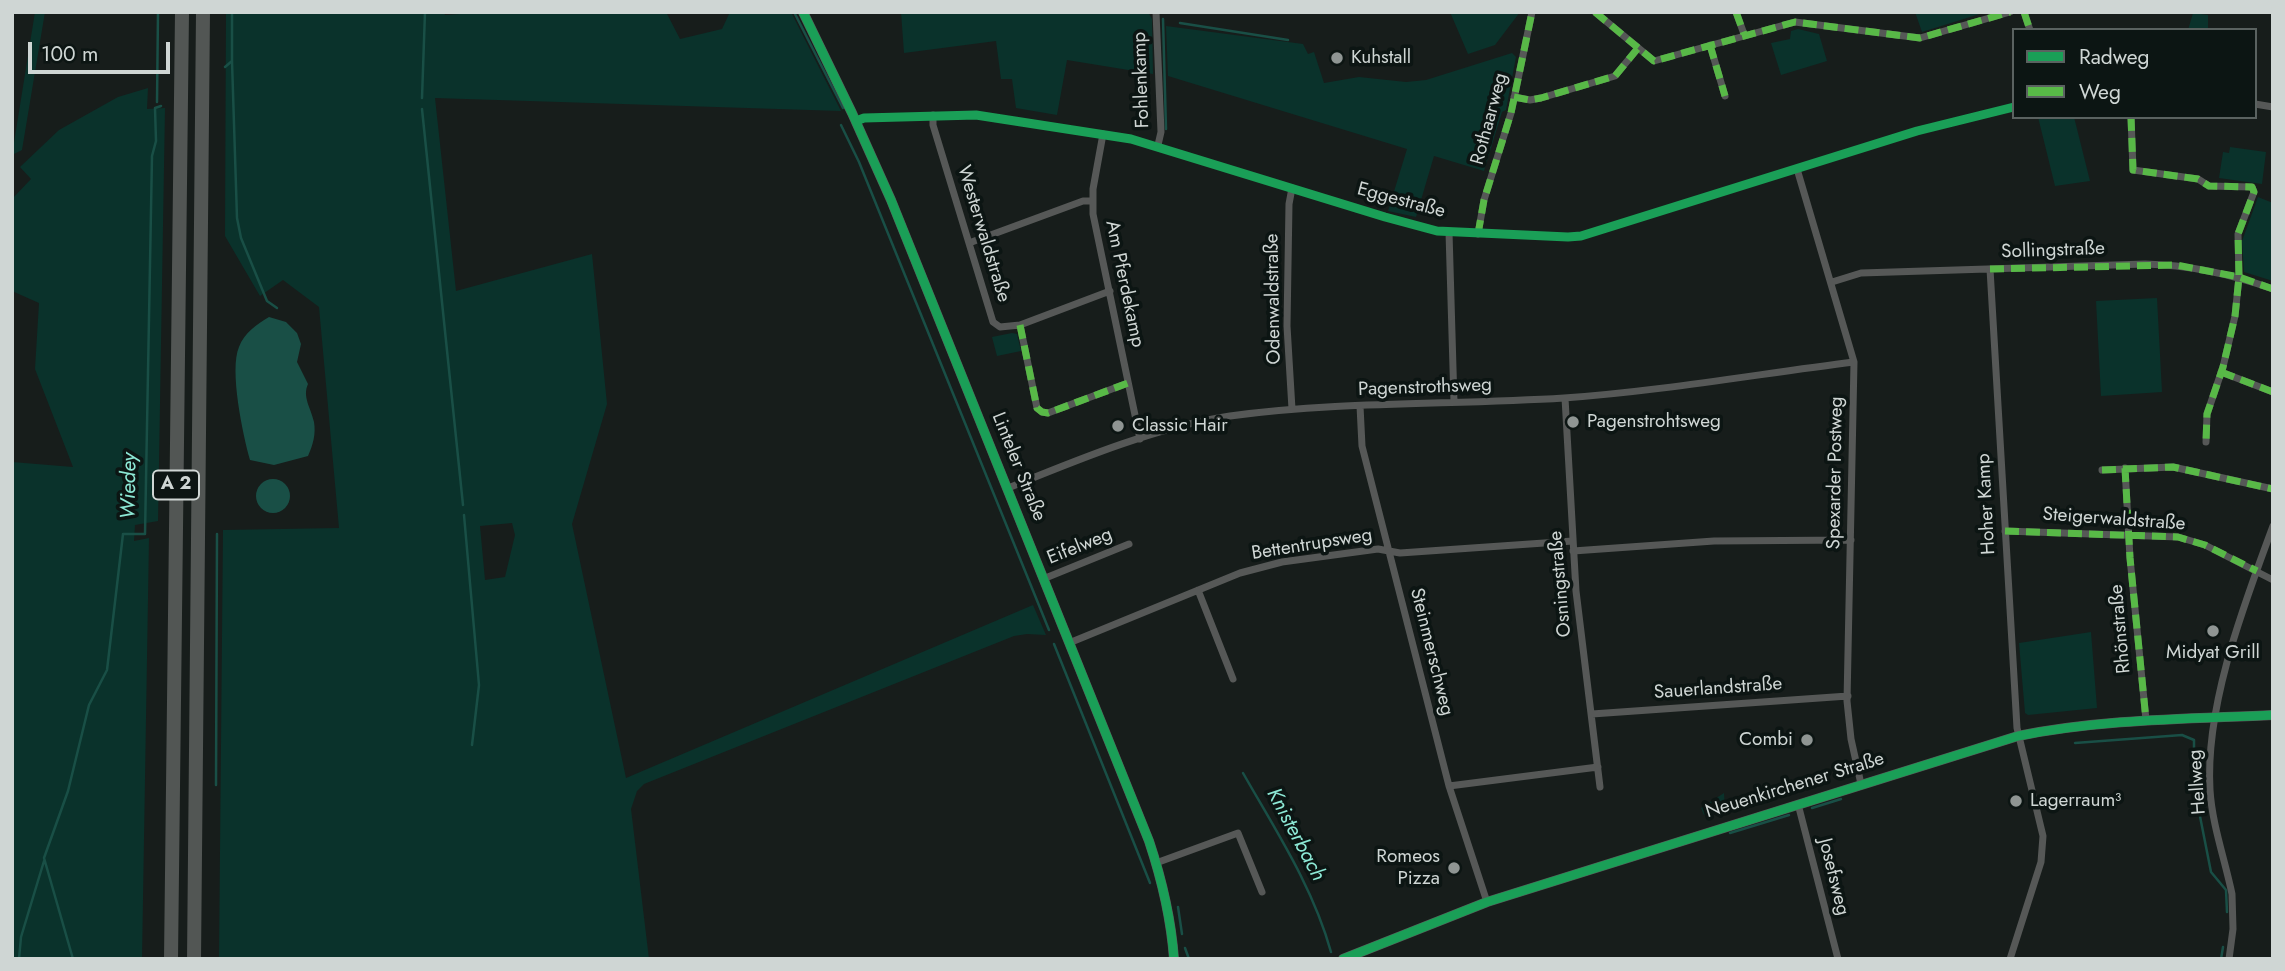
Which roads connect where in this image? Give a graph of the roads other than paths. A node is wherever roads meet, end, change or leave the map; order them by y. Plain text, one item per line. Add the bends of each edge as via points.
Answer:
1 (182, 12) edge
2 (203, 12) edge
3 (803, 12) edge
4 (1156, 12) edge
5 (1532, 12) edge
6 (1594, 12) edge
7 (1736, 12) edge
8 (2010, 12) edge
9 (1744, 34) junction
10 (1710, 45) junction
11 (1638, 48) junction
12 (1726, 96) dead end
13 (1514, 97) junction
14 (2012, 107) edge
15 (933, 115) junction
16 (2131, 119) edge
17 (856, 121) junction
18 (1103, 134) junction
19 (1158, 145) junction
20 (1797, 169) junction
21 (1292, 188) junction
22 (1092, 201) junction
23 (1449, 232) junction
24 (1478, 234) junction
25 (969, 243) junction
26 (1990, 269) junction
27 (2239, 277) junction
28 (1832, 282) junction
29 (2273, 289) edge
30 (1110, 291) junction
31 (1020, 325) junction
32 (1854, 362) junction
33 (2221, 372) junction
34 (1128, 383) junction
35 (2273, 392) edge
36 (1565, 398) junction
37 (1454, 402) junction
38 (1360, 406) junction
39 (1292, 410) junction
40 (1140, 439) junction
41 (2206, 442) dead end
42 (2125, 468) junction
43 (2102, 470) dead end
44 (1008, 488) junction
45 (2273, 489) edge
46 (2273, 526) edge
47 (2005, 531) junction
48 (2129, 536) junction
49 (1851, 540) junction
50 (1573, 541) junction
51 (1129, 544) dead end
52 (1389, 551) junction
53 (1573, 551) junction
54 (2257, 571) junction
55 (1044, 579) junction
56 (2273, 580) edge
57 (1198, 590) junction
58 (1069, 643) junction
59 (1233, 679) dead end
60 (1848, 696) junction
61 (1591, 714) junction
62 (2273, 715) edge
63 (2216, 718) junction
64 (2146, 720) junction
65 (2018, 736) junction
66 (1598, 767) junction
67 (1861, 784) junction
68 (1449, 786) junction
69 (1600, 787) dead end
70 (1798, 804) junction
71 (1156, 863) junction
72 (1262, 892) dead end
73 (1487, 902) junction
74 (1174, 944) junction
75 (171, 959) edge
76 (194, 959) edge
77 (1174, 959) edge
78 (1180, 959) edge
79 (1343, 959) edge
80 (1838, 959) edge
81 (2010, 959) edge
82 (2229, 959) edge

1 - 75 highway, A 2
2 - 76 highway, A 2
3 - 17 street, Linteler Straße
4 - 19 street, Fohlenkamp
5 - 13 street, Rothaarweg
6 - 11 street
7 - 9 street
8 - 9 street via 1927,38 1795,22
9 - 10 street
10 - 11 street via 1654,61
10 - 12 street
11 - 13 street via 1615,76 1541,98
13 - 24 street, Rothaarweg
14 - 20 street, Eggestraße via 1917,131
15 - 17 street, Eggestraße
15 - 18 street, Eggestraße via 976,115
15 - 25 street, Westerwaldstraße
16 - 27 street via 2133,170 2198,179 2209,186 2252,187 2238,234
17 - 44 street, Linteler Straße
18 - 19 street, Eggestraße
18 - 22 street, Am Pferdekamp
19 - 21 street, Eggestraße
20 - 24 street, Eggestraße via 1581,236
20 - 28 street, Spexarder Postweg
21 - 23 street, Eggestraße
21 - 39 street, Odenwaldstraße via 1287,326
22 - 25 street
22 - 30 street, Am Pferdekamp
23 - 24 street, Eggestraße
23 - 37 street
25 - 31 street, Westerwaldstraße via 992,322 1000,327
26 - 27 street, Sollingstraße via 2156,264
26 - 28 street, Sollingstraße via 1861,273
26 - 47 street, Hoher Kamp
27 - 29 street, Sollingstraße
27 - 33 street
28 - 32 street, Spexarder Postweg
30 - 31 street, Westerwaldstraße
30 - 34 street, Am Pferdekamp
31 - 34 street via 1037,408 1042,412
32 - 36 street, Pagenstrothsweg
32 - 49 street, Spexarder Postweg
33 - 35 street
33 - 41 street via 2207,414
34 - 40 street, Am Pferdekamp
36 - 37 street, Pagenstrothsweg
36 - 50 street, Osningstraße
37 - 38 street, Pagenstrothsweg
38 - 39 street, Pagenstrothsweg
38 - 52 street, Steinmerschweg via 1362,446
39 - 40 street, Pagenstrothsweg via 1200,422
40 - 44 street, Pagenstrothsweg
42 - 43 street
42 - 45 street via 2173,467
42 - 48 street, Rhönstraße
44 - 55 street, Linteler Straße
46 - 54 street, Hellweg
47 - 48 street, Steigerwaldstraße
47 - 65 street, Hoher Kamp
48 - 54 street, Steigerwaldstraße via 2195,541
48 - 64 street, Rhönstraße
49 - 53 street via 1714,541
49 - 60 street, Spexarder Postweg
50 - 52 street, Bettentrupsweg
50 - 53 street, Osningstraße
51 - 55 street, Eifelweg
52 - 57 street, Bettentrupsweg via 1282,562
52 - 68 street, Steinmerschweg
53 - 61 street, Osningstraße
54 - 56 street, Steigerwaldstraße
54 - 63 street, Hellweg via 2222,683
55 - 58 street, Linteler Straße
57 - 58 street, Bettentrupsweg
57 - 59 street
58 - 71 street, Linteler Straße
60 - 61 street, Sauerlandstraße
60 - 67 street, Spexarder Postweg
61 - 66 street, Osningstraße
62 - 63 street, Neuenkirchener Straße
63 - 64 street, Neuenkirchener Straße
63 - 82 street, Hellweg via 2211,736 2210,791 2232,894
64 - 65 street, Neuenkirchener Straße
65 - 67 street, Neuenkirchener Straße
65 - 81 street, Hoher Kamp via 2043,852
66 - 68 street
66 - 69 street, Osningstraße
67 - 70 street, Neuenkirchener Straße
68 - 73 street, Steinmerschweg
70 - 73 street, Neuenkirchener Straße
70 - 80 street, Josefsweg
71 - 72 street via 1238,833
71 - 74 street, Linteler Straße
73 - 79 street, Neuenkirchener Straße
74 - 77 street, Linteler Straße
74 - 78 street, Linteler Straße

